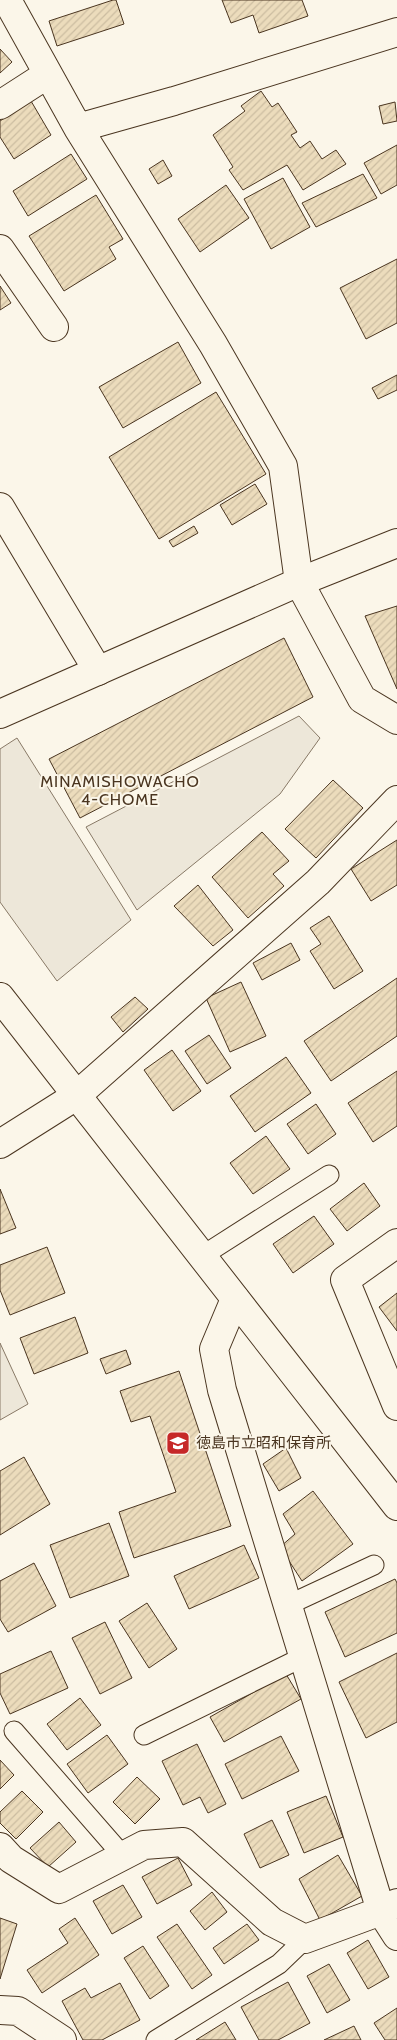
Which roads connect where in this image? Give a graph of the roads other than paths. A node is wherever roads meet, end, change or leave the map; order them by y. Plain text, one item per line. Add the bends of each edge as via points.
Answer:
1 (7, 0) edge
2 (397, 32) edge
3 (48, 74) junction
4 (0, 105) edge
5 (78, 128) junction
6 (0, 249) edge
7 (54, 327) dead end
8 (0, 507) edge
9 (397, 543) edge
10 (299, 582) junction
11 (98, 671) junction
12 (0, 714) edge
13 (397, 720) edge
14 (397, 800) edge
15 (0, 997) edge
16 (76, 1096) junction
17 (0, 1144) edge
18 (329, 1175) dead end
19 (397, 1243) edge
20 (202, 1256) junction
21 (235, 1299) junction
22 (396, 1406) edge
23 (397, 1506) edge
24 (374, 1565) dead end
25 (288, 1605) junction
26 (304, 1657) junction
27 (14, 1731) dead end
28 (144, 1735) dead end
29 (0, 1847) edge
30 (123, 1856) junction
31 (389, 1907) edge
32 (397, 1936) edge
33 (305, 1939) junction
34 (0, 2010) edge
35 (62, 2040) edge
36 (156, 2040) edge

1 - 3 street
2 - 5 street
3 - 4 street
3 - 5 street
5 - 10 street via 213,344 283,466
6 - 7 street
8 - 11 street
9 - 10 street
10 - 11 street
10 - 13 street via 362,699
11 - 12 street
14 - 16 street via 318,882
15 - 16 street
16 - 17 street
16 - 20 street
18 - 20 lane
19 - 22 street via 346,1280
20 - 21 street
21 - 23 street
21 - 25 street via 214,1349 222,1390
24 - 25 lane
25 - 26 street
26 - 28 lane
26 - 31 street
27 - 30 lane
29 - 30 street via 11,1859 59,1889
30 - 33 street via 144,1846 183,1842 272,1922
31 - 32 street
31 - 33 street
33 - 36 lane via 279,1964
34 - 35 street via 18,2010

